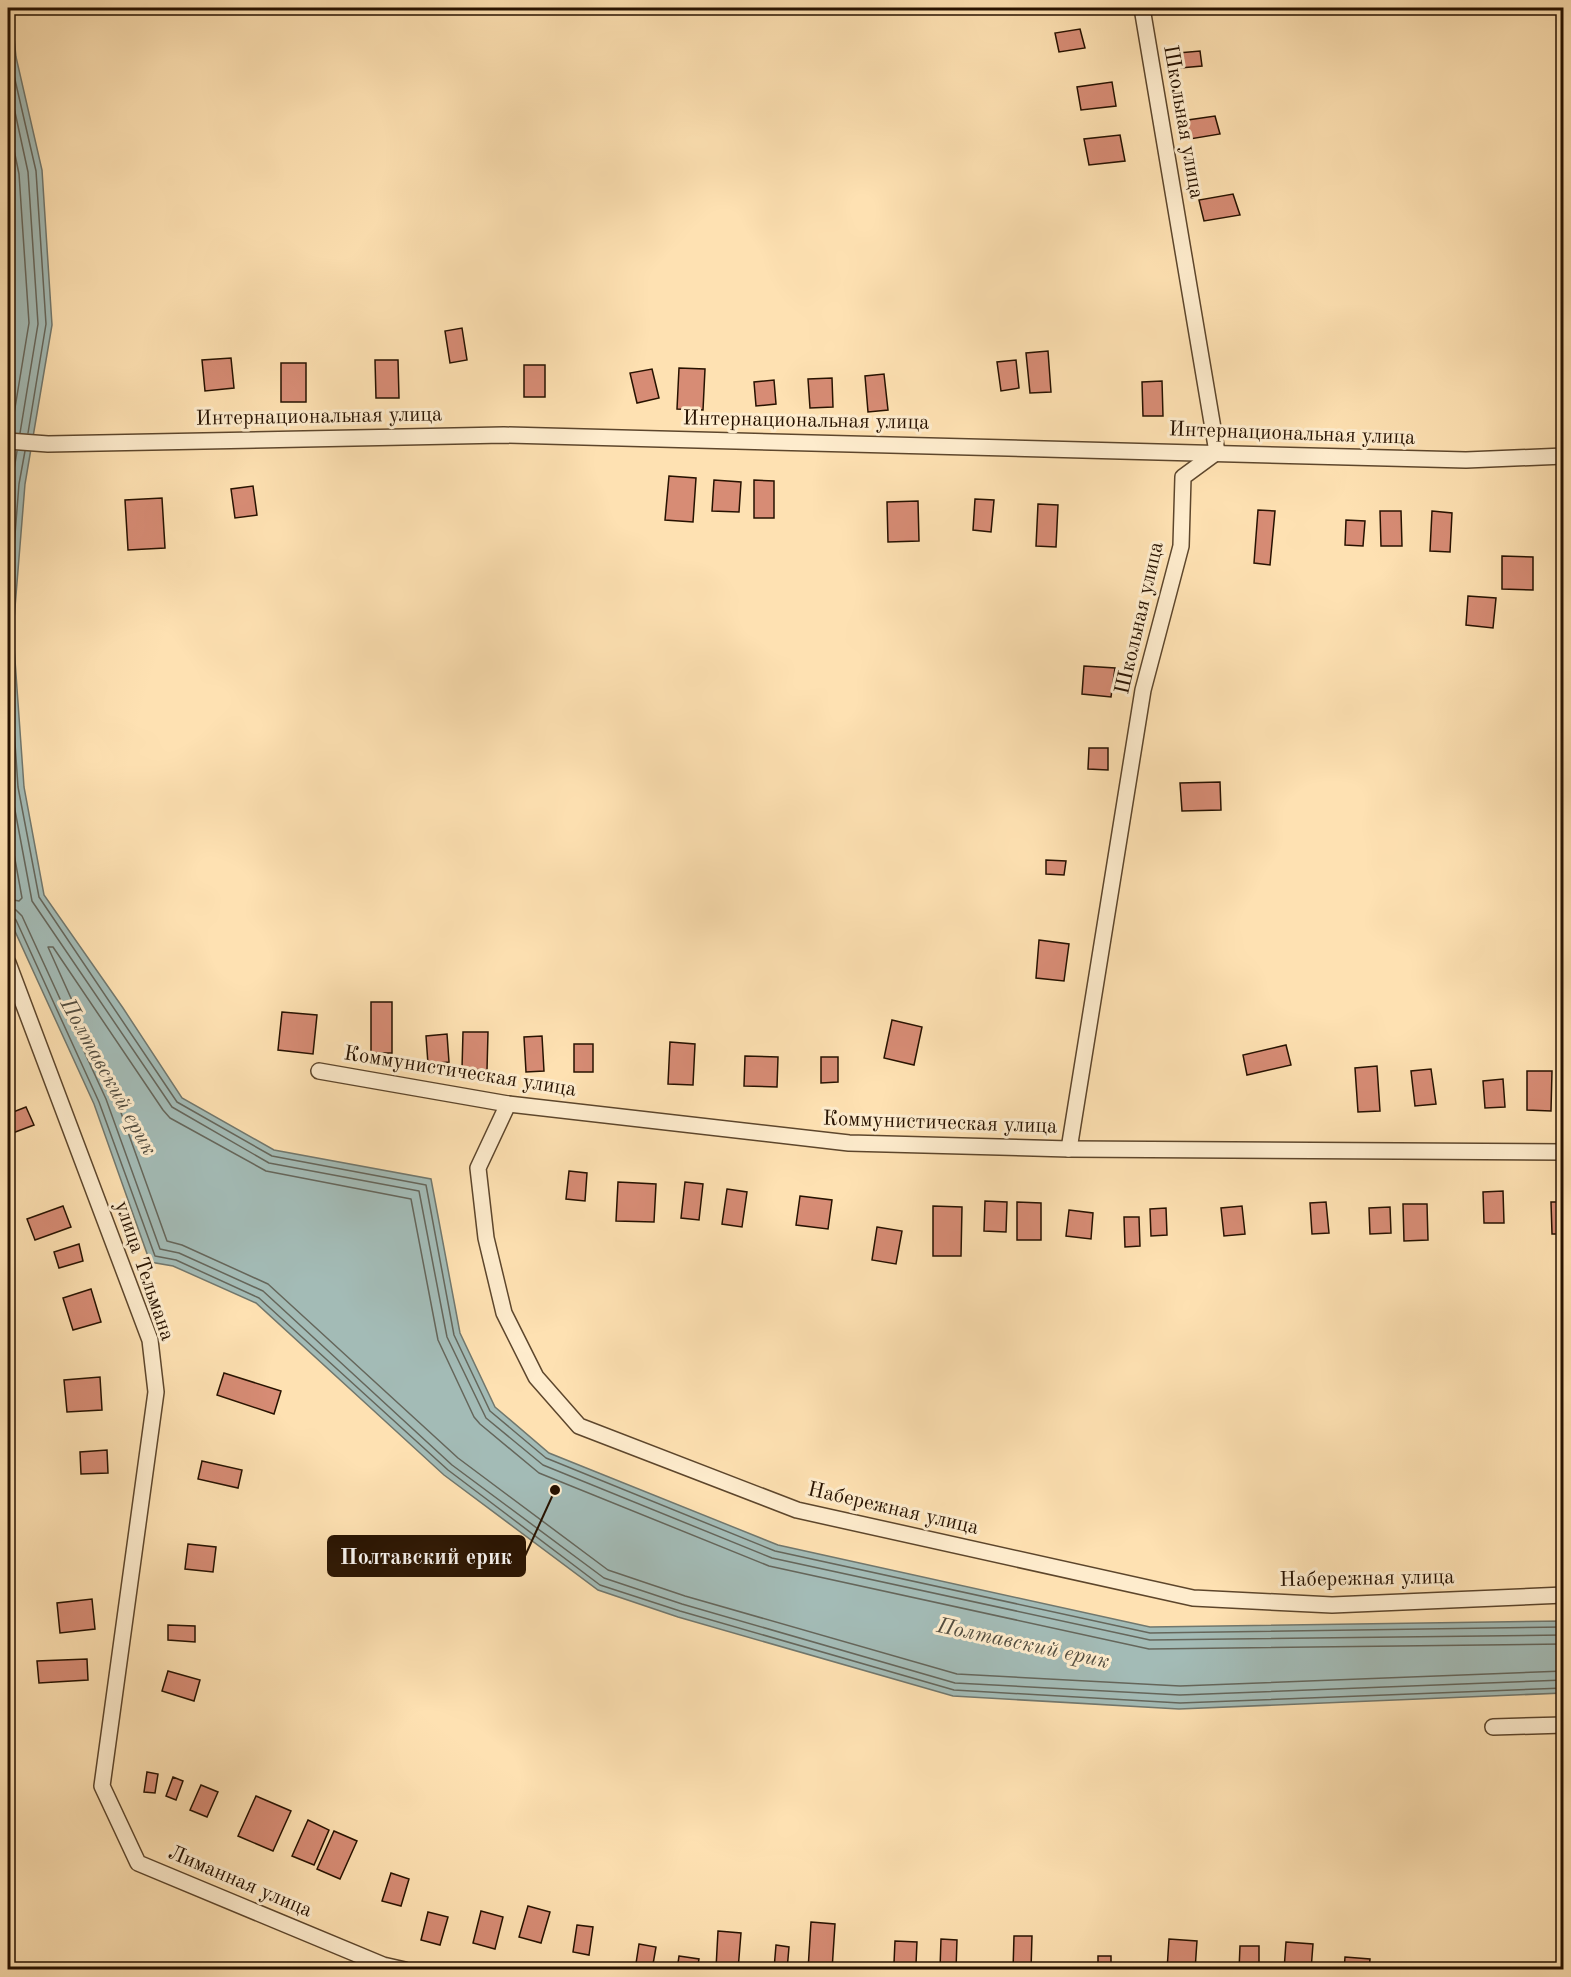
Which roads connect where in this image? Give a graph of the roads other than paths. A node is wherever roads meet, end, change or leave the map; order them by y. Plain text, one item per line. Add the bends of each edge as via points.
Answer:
1 (1142, 8) edge
2 (8, 441) edge
3 (1217, 452) junction
4 (1563, 456) edge
5 (8, 963) edge
6 (319, 1071) dead end
7 (508, 1104) junction
8 (1069, 1149) junction
9 (1563, 1152) edge
10 (1563, 1595) edge
11 (1563, 1725) edge
12 (1493, 1727) dead end
13 (102, 1786) joint
14 (405, 1970) edge

1 - 3 street, Школьная улица
2 - 3 street, Интернациональная улица via 48,444 504,435
3 - 4 street, Интернациональная улица via 1466,460
3 - 8 street, Школьная улица via 1183,477 1180,546 1143,690
5 - 13 street, улица Тельмана via 150,1340 156,1392
6 - 7 street, Коммунистическая улица
7 - 8 street, Коммунистическая улица via 849,1143
7 - 10 street, Набережная улица via 478,1168 486,1238 504,1313 536,1377 579,1426 796,1510 1193,1598 1332,1605
8 - 9 street, Коммунистическая улица
11 - 12 street
13 - 14 street, Лиманная улица via 138,1863 383,1965

